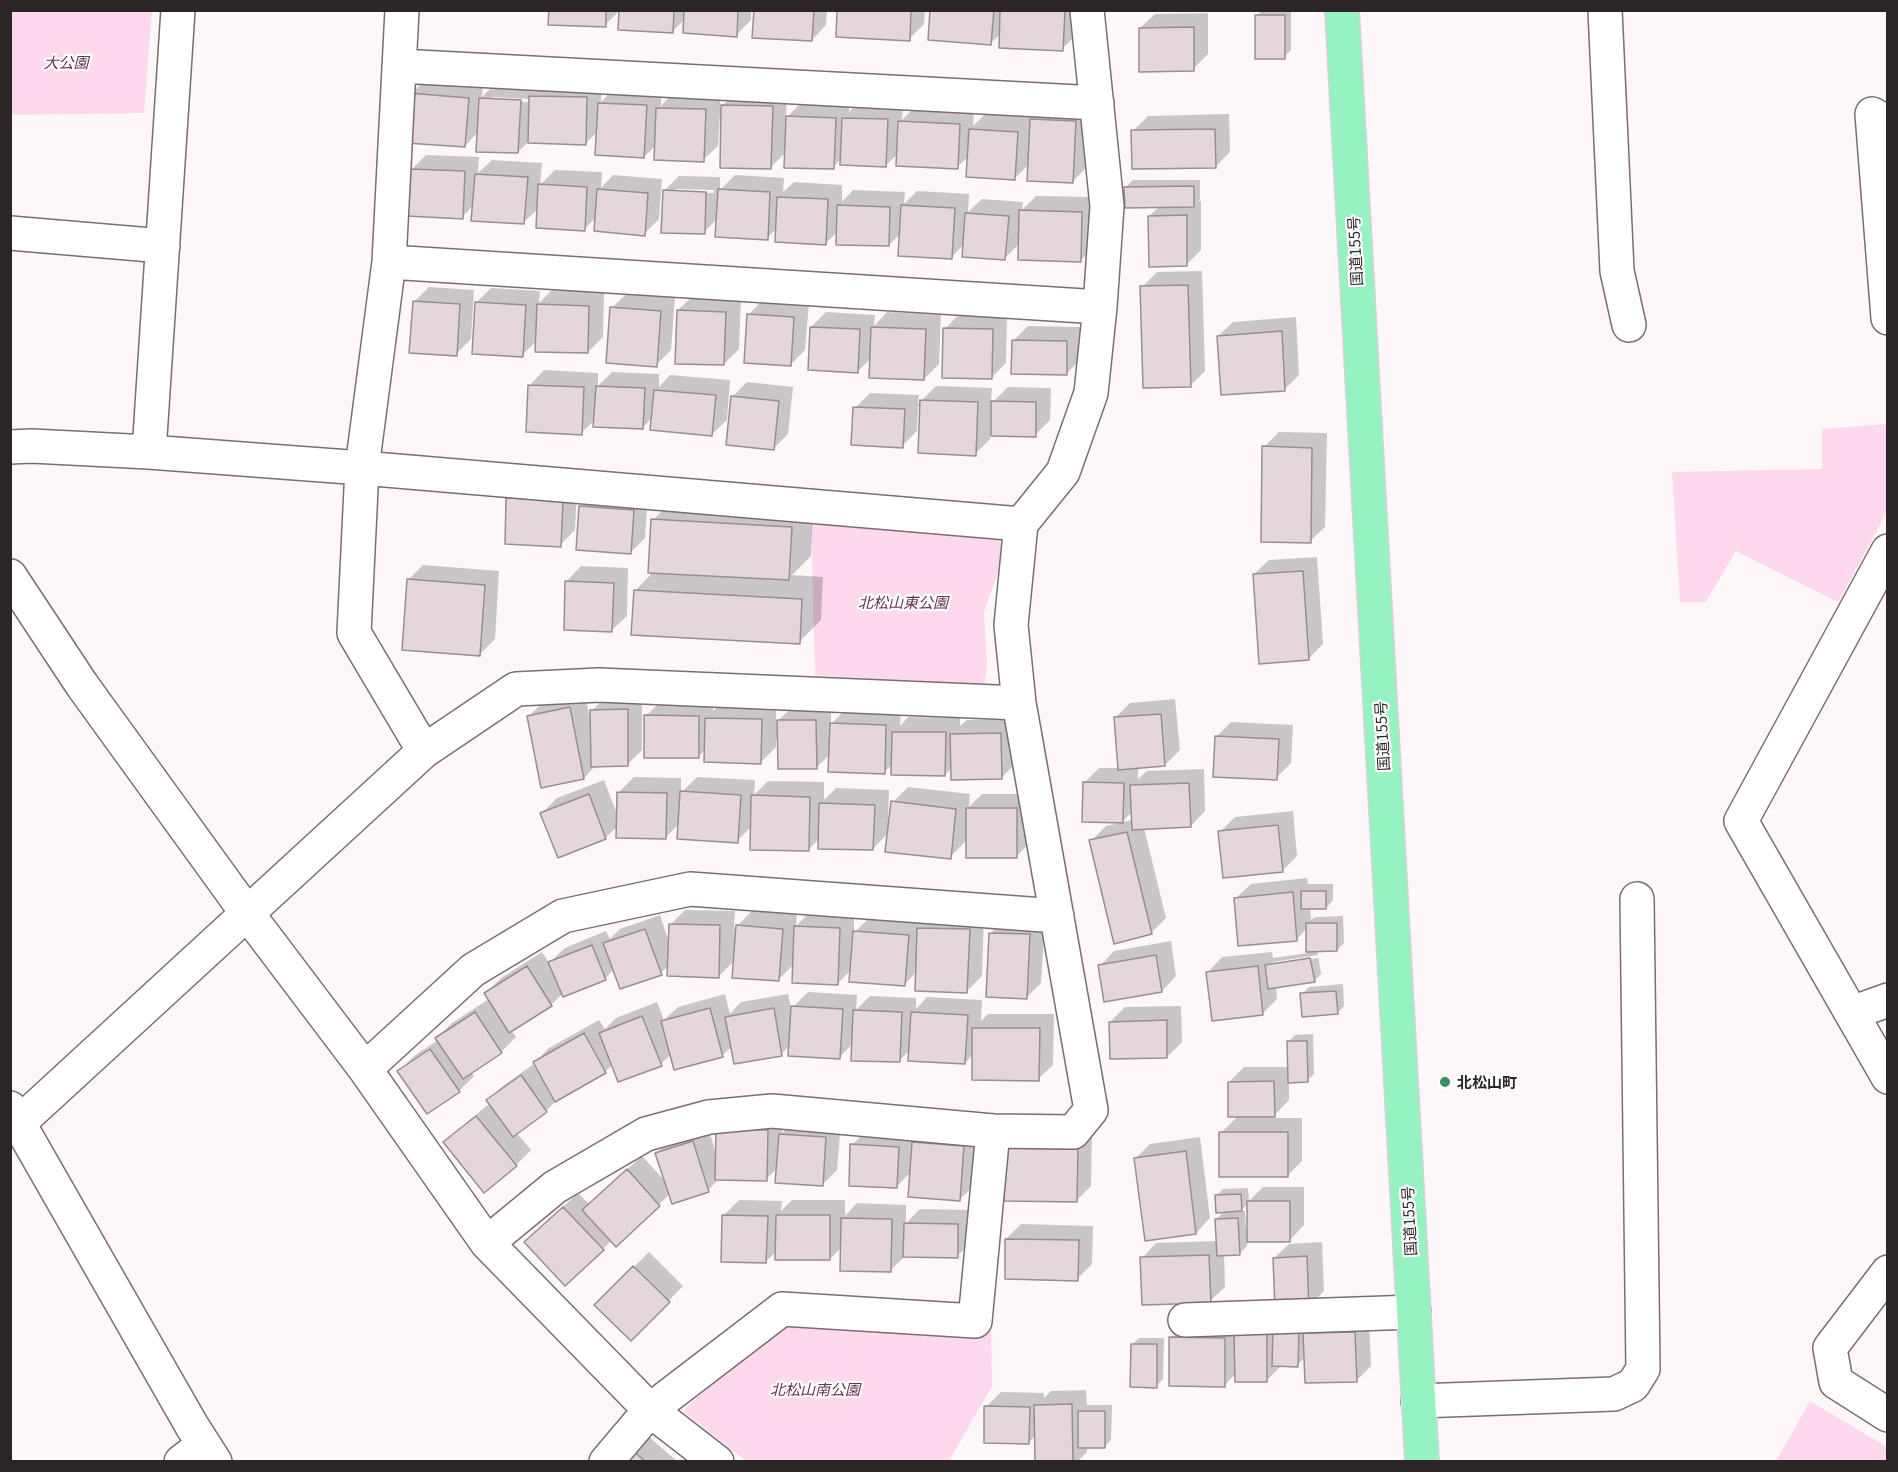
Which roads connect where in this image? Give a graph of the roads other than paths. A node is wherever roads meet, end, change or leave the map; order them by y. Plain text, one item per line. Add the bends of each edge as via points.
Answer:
1 (178, 10) edge
2 (402, 10) edge
3 (1086, 10) edge
4 (1342, 10) edge
5 (1605, 10) edge
6 (399, 66) junction
7 (1097, 103) junction
8 (1887, 123) edge
9 (10, 233) edge
10 (163, 246) junction
11 (389, 262) junction
12 (1100, 307) junction
13 (1887, 318) edge
14 (1629, 325) dead end
15 (10, 447) edge
16 (149, 452) junction
17 (362, 468) junction
18 (1021, 524) junction
19 (1887, 551) edge
20 (10, 576) edge
21 (1019, 702) junction
22 (424, 751) junction
23 (1637, 898) dead end
24 (247, 913) junction
25 (1057, 916) junction
26 (1887, 1000) edge
27 (1852, 1013) junction
28 (365, 1069) junction
29 (1887, 1077) edge
30 (14, 1118) edge
31 (993, 1131) junction
32 (487, 1243) junction
33 (1887, 1272) edge
34 (1414, 1312) junction
35 (1185, 1320) dead end
36 (1418, 1401) junction
37 (650, 1410) junction
38 (1887, 1415) edge
39 (200, 1456) edge
40 (606, 1461) edge
41 (717, 1461) edge
42 (1422, 1461) edge

1 - 10 street
2 - 6 street
3 - 7 street
4 - 34 highway, 国道155号
5 - 14 street via 1617,271
6 - 7 street
6 - 11 street
7 - 12 street via 1107,206
8 - 13 street via 1872,114
9 - 10 street
10 - 16 street
11 - 12 street
11 - 17 street
12 - 18 street via 1091,393 1063,472
15 - 16 street
16 - 17 street
17 - 18 street
17 - 22 street via 354,633
18 - 21 street via 1011,625
19 - 27 street via 1741,821
20 - 24 street via 82,685
21 - 22 street via 599,685 516,689
21 - 25 street
22 - 24 street
23 - 36 street via 1643,1369 1633,1385 1614,1394
24 - 28 street
24 - 30 street
25 - 28 street via 690,889 563,916 473,970
25 - 31 street via 1091,1110 1073,1132
26 - 27 street
27 - 29 street
28 - 32 street
30 - 39 street
31 - 32 street via 772,1111 709,1117 646,1134 555,1187
31 - 37 street via 975,1321 782,1309
32 - 37 street
33 - 38 street via 1830,1348 1836,1382
34 - 35 street
34 - 36 highway, 国道155号
36 - 42 highway, 国道155号
37 - 40 street
37 - 41 street

